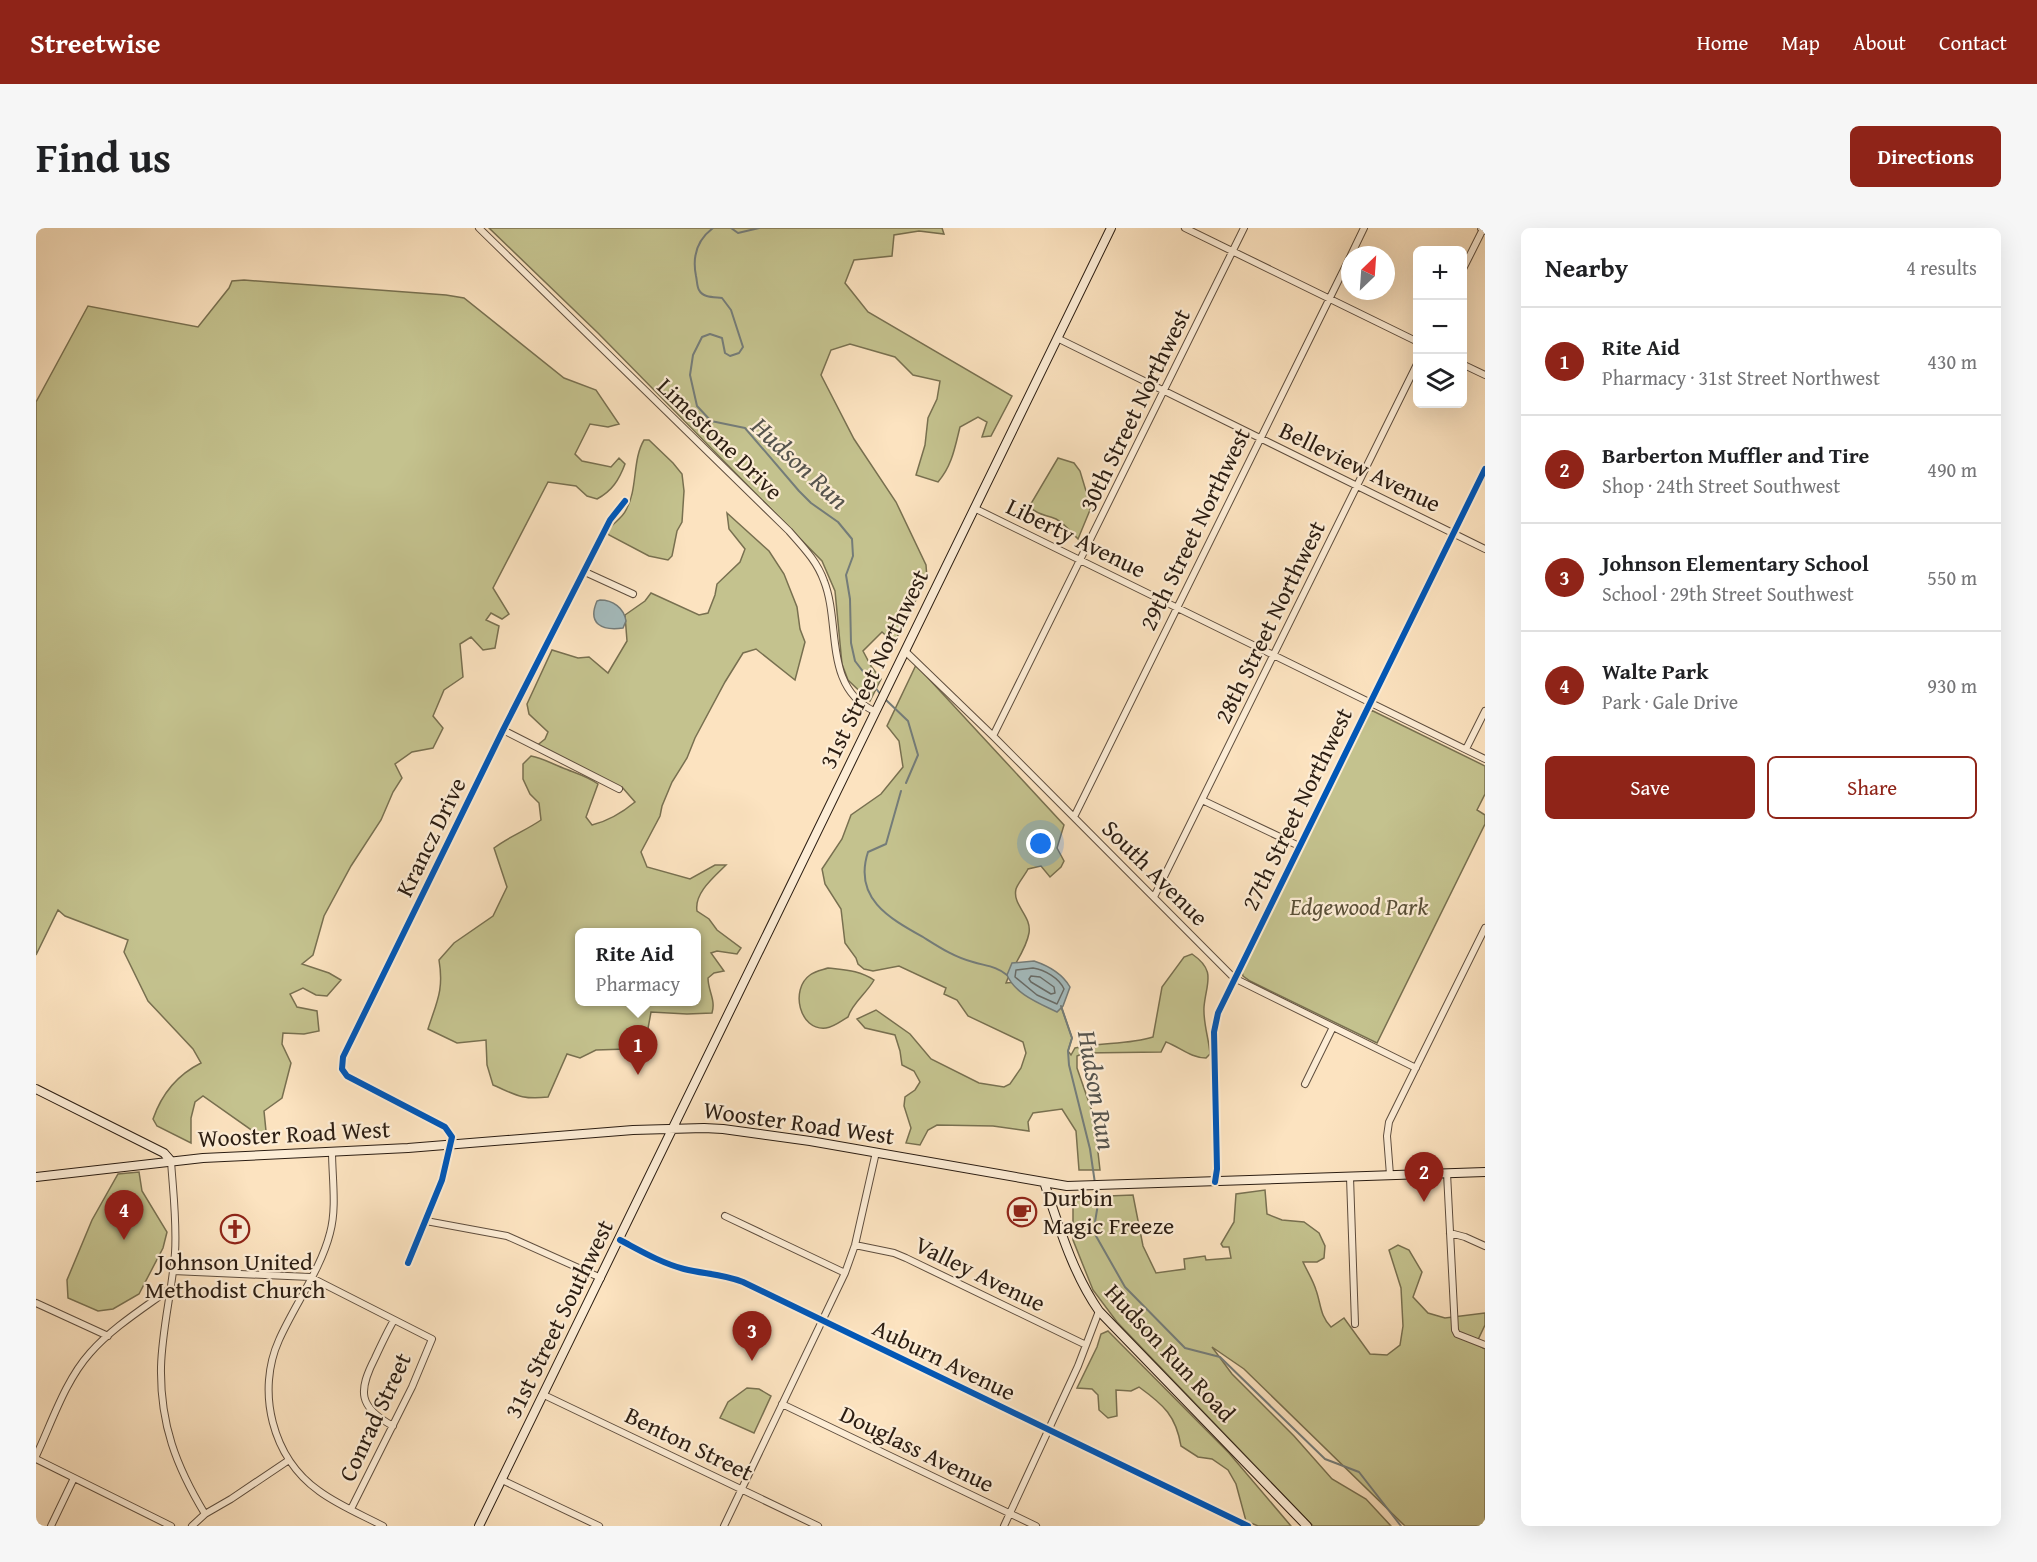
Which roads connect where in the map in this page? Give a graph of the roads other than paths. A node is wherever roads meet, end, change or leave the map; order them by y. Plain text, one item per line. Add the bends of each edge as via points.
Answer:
1 (479, 228) edge
2 (1111, 228) edge
3 (1185, 228) edge
4 (1244, 228) edge
5 (1364, 228) edge
6 (1483, 229) edge
7 (1355, 246) edge
8 (1232, 252) junction
9 (1467, 261) edge
10 (1341, 274) edge
11 (1329, 299) junction
12 (1057, 338) junction
13 (1413, 340) edge
14 (1467, 366) edge
15 (1413, 372) edge
16 (1485, 375) edge
17 (1164, 391) junction
18 (1260, 438) junction
19 (1485, 469) edge
20 (1356, 486) junction
21 (625, 501) dead end
22 (974, 508) junction
23 (1453, 533) junction
24 (1485, 549) edge
25 (1081, 561) junction
26 (585, 572) junction
27 (633, 594) dead end
28 (1177, 608) junction
29 (905, 651) junction
30 (1274, 655) junction
31 (1369, 702) junction
32 (874, 711) junction
33 (1485, 711) edge
34 (503, 730) junction
35 (993, 736) junction
36 (1466, 749) junction
37 (1485, 759) edge
38 (619, 789) dead end
39 (1202, 800) junction
40 (1074, 817) junction
41 (1299, 846) junction
42 (1154, 897) junction
43 (1485, 928) edge
44 (1483, 938) edge
45 (1234, 978) junction
46 (1333, 1027) junction
47 (1416, 1068) junction
48 (1305, 1084) dead end
49 (36, 1089) edge
50 (674, 1128) junction
51 (452, 1145) junction
52 (332, 1151) junction
53 (876, 1152) junction
54 (171, 1161) junction
55 (1485, 1172) edge
56 (1447, 1173) junction
57 (1390, 1175) junction
58 (36, 1177) edge
59 (1350, 1177) junction
60 (1044, 1182) junction
61 (1215, 1182) junction
62 (725, 1216) dead end
63 (426, 1221) junction
64 (1450, 1233) junction
65 (620, 1240) junction
66 (855, 1245) junction
67 (1485, 1246) edge
68 (408, 1263) dead end
69 (173, 1271) junction
70 (845, 1273) junction
71 (310, 1278) junction
72 (601, 1278) junction
73 (171, 1288) junction
74 (36, 1303) edge
75 (1099, 1311) junction
76 (394, 1320) junction
77 (822, 1321) junction
78 (1355, 1324) dead end
79 (108, 1336) junction
80 (1086, 1345) junction
81 (1485, 1345) edge
82 (544, 1395) junction
83 (782, 1404) junction
84 (393, 1426) junction
85 (1048, 1430) junction
86 (36, 1457) edge
87 (290, 1460) junction
88 (74, 1478) junction
89 (502, 1480) junction
90 (742, 1490) junction
91 (351, 1509) junction
92 (205, 1514) junction
93 (1009, 1514) junction
94 (1235, 1523) edge
95 (1305, 1525) edge
96 (51, 1526) edge
97 (171, 1526) edge
98 (192, 1526) edge
99 (383, 1526) edge
100 (480, 1526) edge
101 (599, 1526) edge
102 (724, 1526) edge
103 (818, 1526) edge
104 (1004, 1526) edge
105 (1036, 1526) edge
106 (1248, 1526) edge

1 - 32 street, Limestone Drive via 811,556 828,592 842,675 850,690
2 - 12 main road, 31st Street Northwest
3 - 8 street
4 - 8 street, 30th Street Northwest
5 - 7 street, 29th Street Northwest
6 - 9 street
8 - 11 street
8 - 17 street, 30th Street Northwest
10 - 11 street, 29th Street Northwest
11 - 13 street
11 - 18 street, 29th Street Northwest
12 - 17 street, Belleview Avenue
12 - 22 main road, 31st Street Northwest
14 - 16 street
15 - 20 street, 28th Street Northwest
17 - 18 street, Belleview Avenue
17 - 25 street, 30th Street Northwest
18 - 20 street, Belleview Avenue
18 - 28 street, 29th Street Northwest
19 - 23 street, 27th Street Northwest
20 - 23 street, Belleview Avenue
20 - 30 street, 28th Street Northwest
21 - 26 street, Krancz Drive via 610,520
22 - 25 street, Liberty Avenue
22 - 29 main road, 31st Street Northwest
23 - 24 street, Belleview Avenue
23 - 31 street, 27th Street Northwest
25 - 28 street, Liberty Avenue
25 - 35 street, 30th Street Northwest
26 - 27 street
26 - 34 street, Krancz Drive
28 - 30 street, Liberty Avenue
28 - 40 street, 29th Street Northwest
29 - 32 main road, 31st Street Northwest
29 - 35 street, South Avenue
30 - 31 street, Liberty Avenue
30 - 39 street, 28th Street Northwest
31 - 36 street, Liberty Avenue
31 - 41 street, 27th Street Northwest
32 - 50 main road, 31st Street Northwest
33 - 36 street
34 - 38 street
34 - 51 street, Krancz Drive via 342,1064 344,1073 354,1082 445,1127
35 - 40 street, South Avenue
36 - 37 street, Liberty Avenue
39 - 41 street
39 - 42 street, 28th Street Northwest
40 - 42 street, South Avenue
41 - 45 street, 27th Street Northwest
42 - 45 street, South Avenue
43 - 44 street
44 - 47 street
45 - 46 street, South Avenue
45 - 61 street, 27th Street Northwest via 1214,1032
46 - 47 street, South Avenue
46 - 48 street
47 - 57 street via 1387,1129
49 - 54 main road via 164,1153
50 - 51 main road, Wooster Road West
50 - 53 main road, Wooster Road West via 723,1129
50 - 65 main road, 31st Street Southwest
51 - 52 main road, Wooster Road West
51 - 63 street
52 - 54 main road, Wooster Road West
52 - 71 street via 331,1228
53 - 60 main road, Wooster Road West
53 - 66 street
54 - 58 main road, Wooster Road West
54 - 69 street
55 - 56 main road, Wooster Road West
56 - 57 main road, Wooster Road West
56 - 64 street
57 - 59 main road, Wooster Road West
59 - 61 main road, Wooster Road West
59 - 78 street
60 - 61 main road, Wooster Road West via 1083,1186
60 - 75 main road, Hudson Run Road via 1062,1237
62 - 70 street
63 - 68 street
63 - 72 street via 507,1236
64 - 67 street
64 - 81 street via 1455,1330
65 - 72 main road, 31st Street Southwest
65 - 77 street, Auburn Avenue via 668,1264 731,1277
66 - 70 street
66 - 80 street, Valley Avenue via 906,1258
69 - 71 street
69 - 73 street
70 - 77 street
71 - 76 street
71 - 87 street via 279,1339 269,1377 271,1415
72 - 82 main road, 31st Street Southwest
73 - 79 street
73 - 92 street via 161,1367 164,1412 179,1468
74 - 79 street
75 - 80 street
75 - 95 main road, Hudson Run Road
76 - 84 street via 366,1374 363,1393 366,1405 375,1415
76 - 84 street, Conrad Street via 432,1339
77 - 83 street
77 - 85 street, Auburn Avenue
79 - 86 street via 78,1369
80 - 85 street
82 - 89 main road, 31st Street Southwest
82 - 90 street, Benton Street
83 - 90 street
83 - 93 street, Douglass Avenue
84 - 91 street, Conrad Street
85 - 93 street
85 - 94 street, Auburn Avenue
86 - 88 street
87 - 91 street via 318,1491
87 - 92 street
88 - 96 street
88 - 97 street
89 - 100 main road, 31st Street Southwest
89 - 101 street
90 - 102 street
90 - 103 street, Benton Street
91 - 99 street
92 - 98 street
93 - 104 street
93 - 105 street, Douglass Avenue
94 - 106 street, Auburn Avenue

